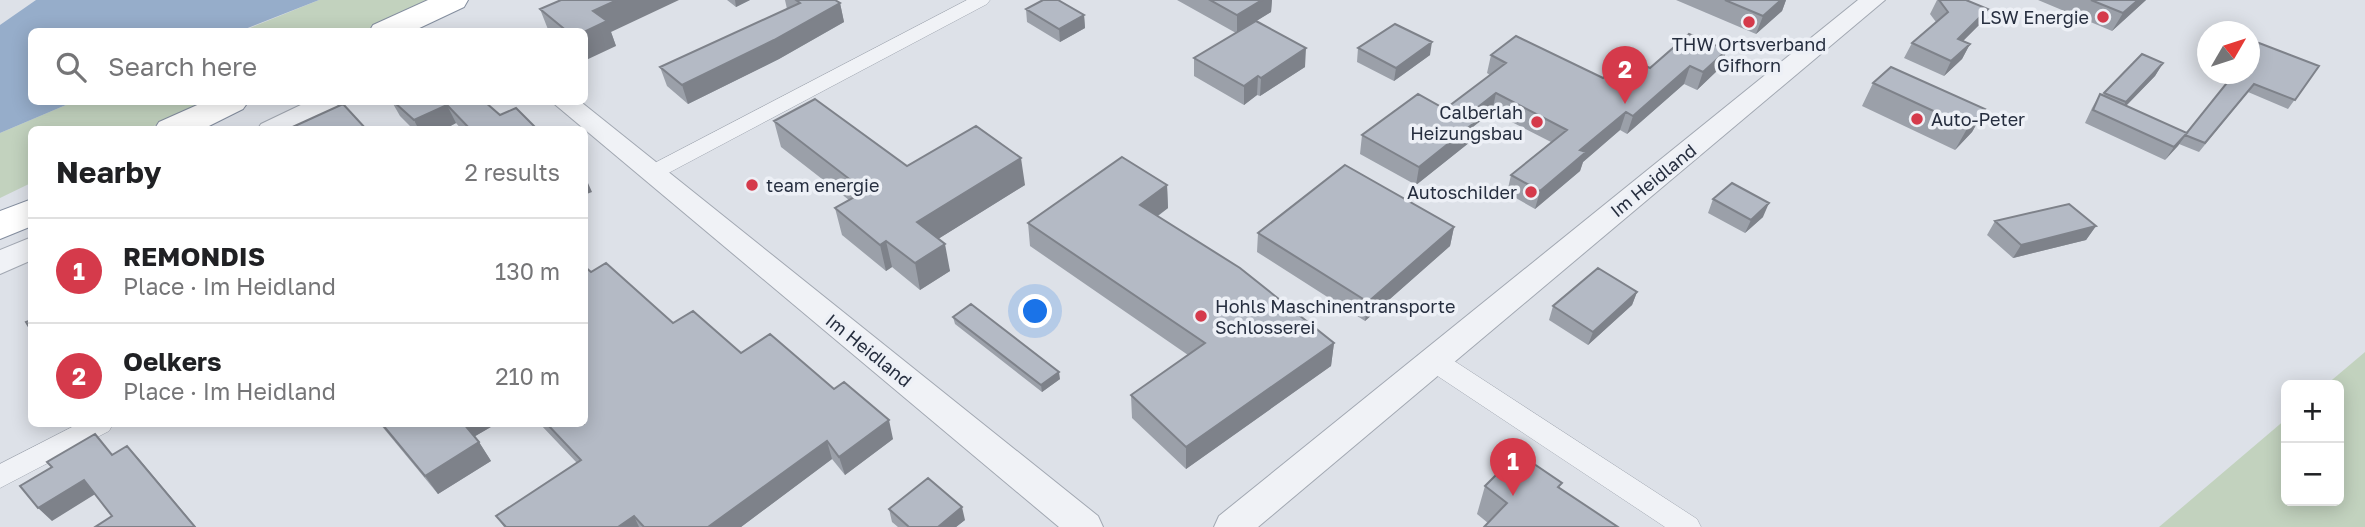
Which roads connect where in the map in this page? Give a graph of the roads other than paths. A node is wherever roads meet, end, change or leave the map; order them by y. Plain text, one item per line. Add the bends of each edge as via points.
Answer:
1 (453, 0) edge
2 (482, 0) edge
3 (981, 0) edge
4 (1873, 0) edge
5 (393, 28) edge
6 (422, 28) edge
7 (225, 105) edge
8 (257, 105) edge
9 (321, 105) edge
10 (569, 105) edge
11 (180, 126) edge
12 (212, 126) edge
13 (278, 126) edge
14 (652, 173) junction
15 (28, 196) edge
16 (0, 209) edge
17 (28, 213) edge
18 (0, 226) edge
19 (28, 249) edge
20 (0, 263) edge
21 (1433, 360) junction
22 (94, 427) edge
23 (0, 477) edge
24 (1085, 527) edge
25 (1232, 527) edge
26 (1687, 527) edge

1 - 5 highway
2 - 6 highway
3 - 14 street
4 - 21 street, Im Heidland
7 - 11 highway
8 - 12 highway
9 - 13 street
10 - 14 street, Im Heidland
14 - 24 street, Im Heidland
15 - 16 highway
17 - 18 highway
19 - 20 street
21 - 25 street, Im Heidland
21 - 26 street
22 - 23 street

